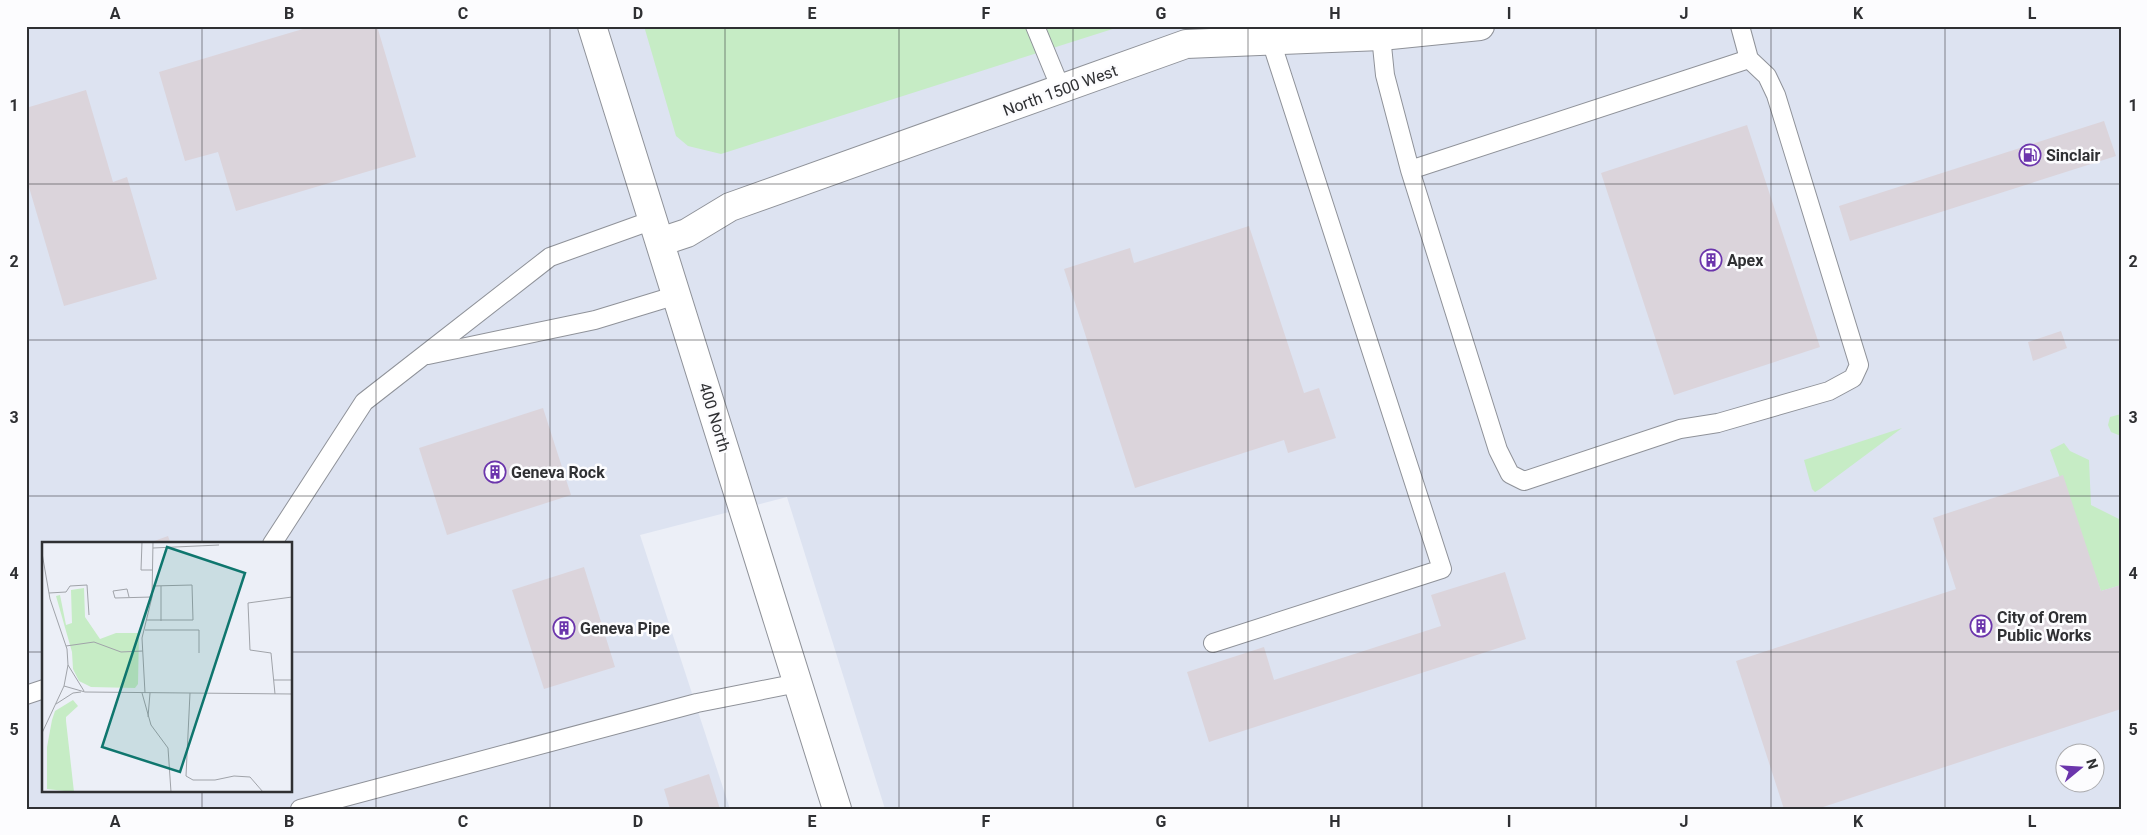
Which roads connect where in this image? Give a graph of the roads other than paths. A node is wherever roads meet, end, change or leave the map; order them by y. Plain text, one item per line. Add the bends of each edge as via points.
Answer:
1 (592, 26) edge
2 (1035, 26) edge
3 (1480, 26) edge
4 (1740, 26) edge
5 (1381, 36) junction
6 (1271, 41) junction
7 (1749, 60) junction
8 (1061, 89) junction
9 (1410, 170) junction
10 (657, 230) junction
11 (677, 295) junction
12 (423, 356) junction
13 (273, 542) edge
14 (1213, 643) dead end
15 (798, 683) junction
16 (42, 690) edge
17 (26, 695) edge
18 (300, 809) edge
19 (837, 809) edge

1 - 10 street, 400 North
2 - 8 lane
3 - 5 street, North 1500 West
4 - 7 lane
5 - 6 street, North 1500 West
5 - 9 lane via 1385,75
6 - 8 street, North 1500 West via 1186,44
6 - 14 lane via 1442,569
7 - 9 lane
7 - 9 lane via 1767,76 1776,96 1859,365 1853,378 1829,391 1718,423 1680,429 1540,477 1524,481 1510,474 1498,450
8 - 10 street, North 1500 West via 730,207 687,233
10 - 11 street, 400 North
10 - 12 lane via 550,257
11 - 12 lane via 595,320
11 - 15 street, 400 North
12 - 13 lane via 364,402
15 - 18 lane via 697,703
15 - 19 street, 400 North
16 - 17 lane

